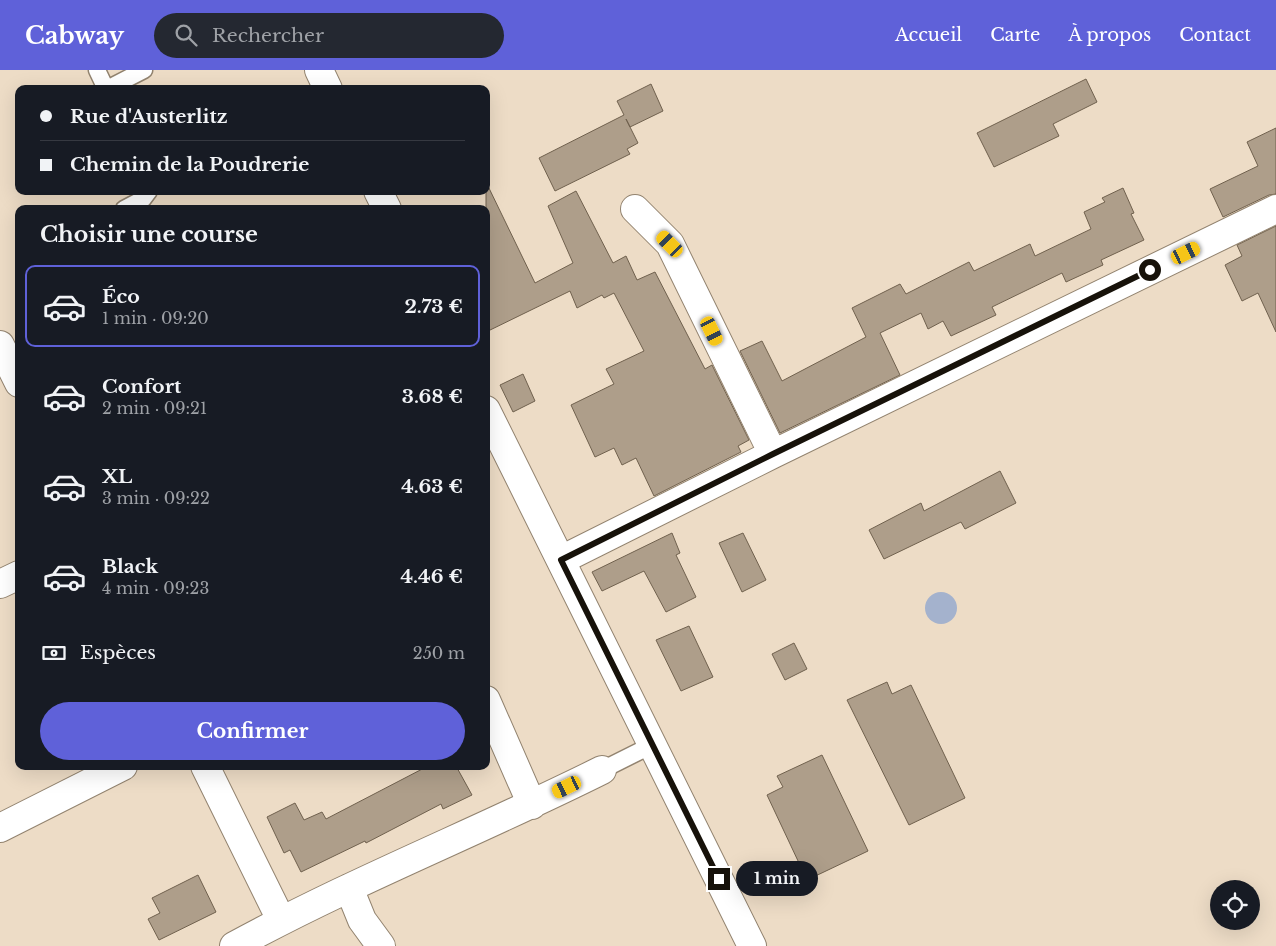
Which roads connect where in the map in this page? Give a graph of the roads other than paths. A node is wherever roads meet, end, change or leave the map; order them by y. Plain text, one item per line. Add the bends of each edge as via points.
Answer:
1 (97, 70) edge
2 (144, 70) edge
3 (319, 70) edge
4 (105, 85) edge
5 (115, 85) edge
6 (326, 85) edge
7 (146, 195) edge
8 (132, 205) edge
9 (635, 209) dead end
10 (1276, 209) edge
11 (0, 345) edge
12 (15, 375) edge
13 (490, 418) edge
14 (773, 454) junction
15 (561, 560) junction
16 (15, 577) edge
17 (0, 584) edge
18 (490, 709) edge
19 (652, 745) junction
20 (115, 770) edge
21 (207, 770) edge
22 (602, 770) joint
23 (532, 805) junction
24 (0, 828) edge
25 (348, 888) junction
26 (280, 920) junction
27 (234, 946) edge
28 (381, 946) edge
29 (752, 946) edge

1 - 4 lane
2 - 5 lane
3 - 6 street
7 - 8 lane
9 - 14 street via 670,244
10 - 14 street
11 - 12 street
13 - 15 street
14 - 15 street
15 - 19 street
16 - 17 street
18 - 23 street
19 - 22 lane
19 - 29 street
20 - 24 street
21 - 26 street
22 - 23 street
23 - 25 street
25 - 26 street
25 - 28 street via 362,920
26 - 27 street

